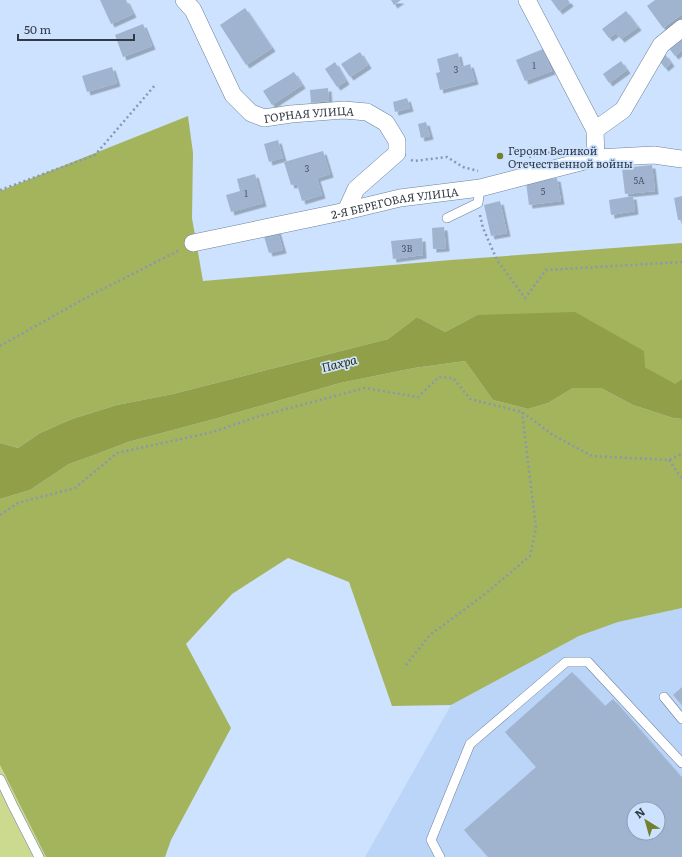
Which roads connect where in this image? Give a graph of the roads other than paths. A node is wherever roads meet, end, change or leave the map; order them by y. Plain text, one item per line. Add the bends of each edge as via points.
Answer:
1 (184, 0) edge
2 (528, 0) edge
3 (682, 28) edge
4 (595, 130) junction
5 (596, 158) junction
6 (682, 159) edge
7 (480, 188) junction
8 (346, 211) junction
9 (446, 218) dead end
10 (193, 243) road end
11 (664, 698) dead end
12 (682, 719) edge
13 (682, 763) edge
14 (0, 779) edge
15 (40, 857) edge
16 (440, 857) edge

1 - 8 street, ГОРНАЯ УЛИЦА via 193,10 233,95 251,113 264,118 344,110 367,112 386,123 397,140 397,153 356,189
2 - 4 street
3 - 4 street via 661,45 623,110
4 - 5 street
5 - 6 street, 2-Я БЕРЕГОВАЯ УЛИЦА via 654,155
5 - 7 street, 2-Я БЕРЕГОВАЯ УЛИЦА
7 - 8 street, 2-Я БЕРЕГОВАЯ УЛИЦА via 400,198
7 - 9 lane via 478,203
8 - 10 street, 2-Я БЕРЕГОВАЯ УЛИЦА
11 - 12 lane
13 - 16 lane via 588,662 566,662 470,744 431,840
14 - 15 lane

